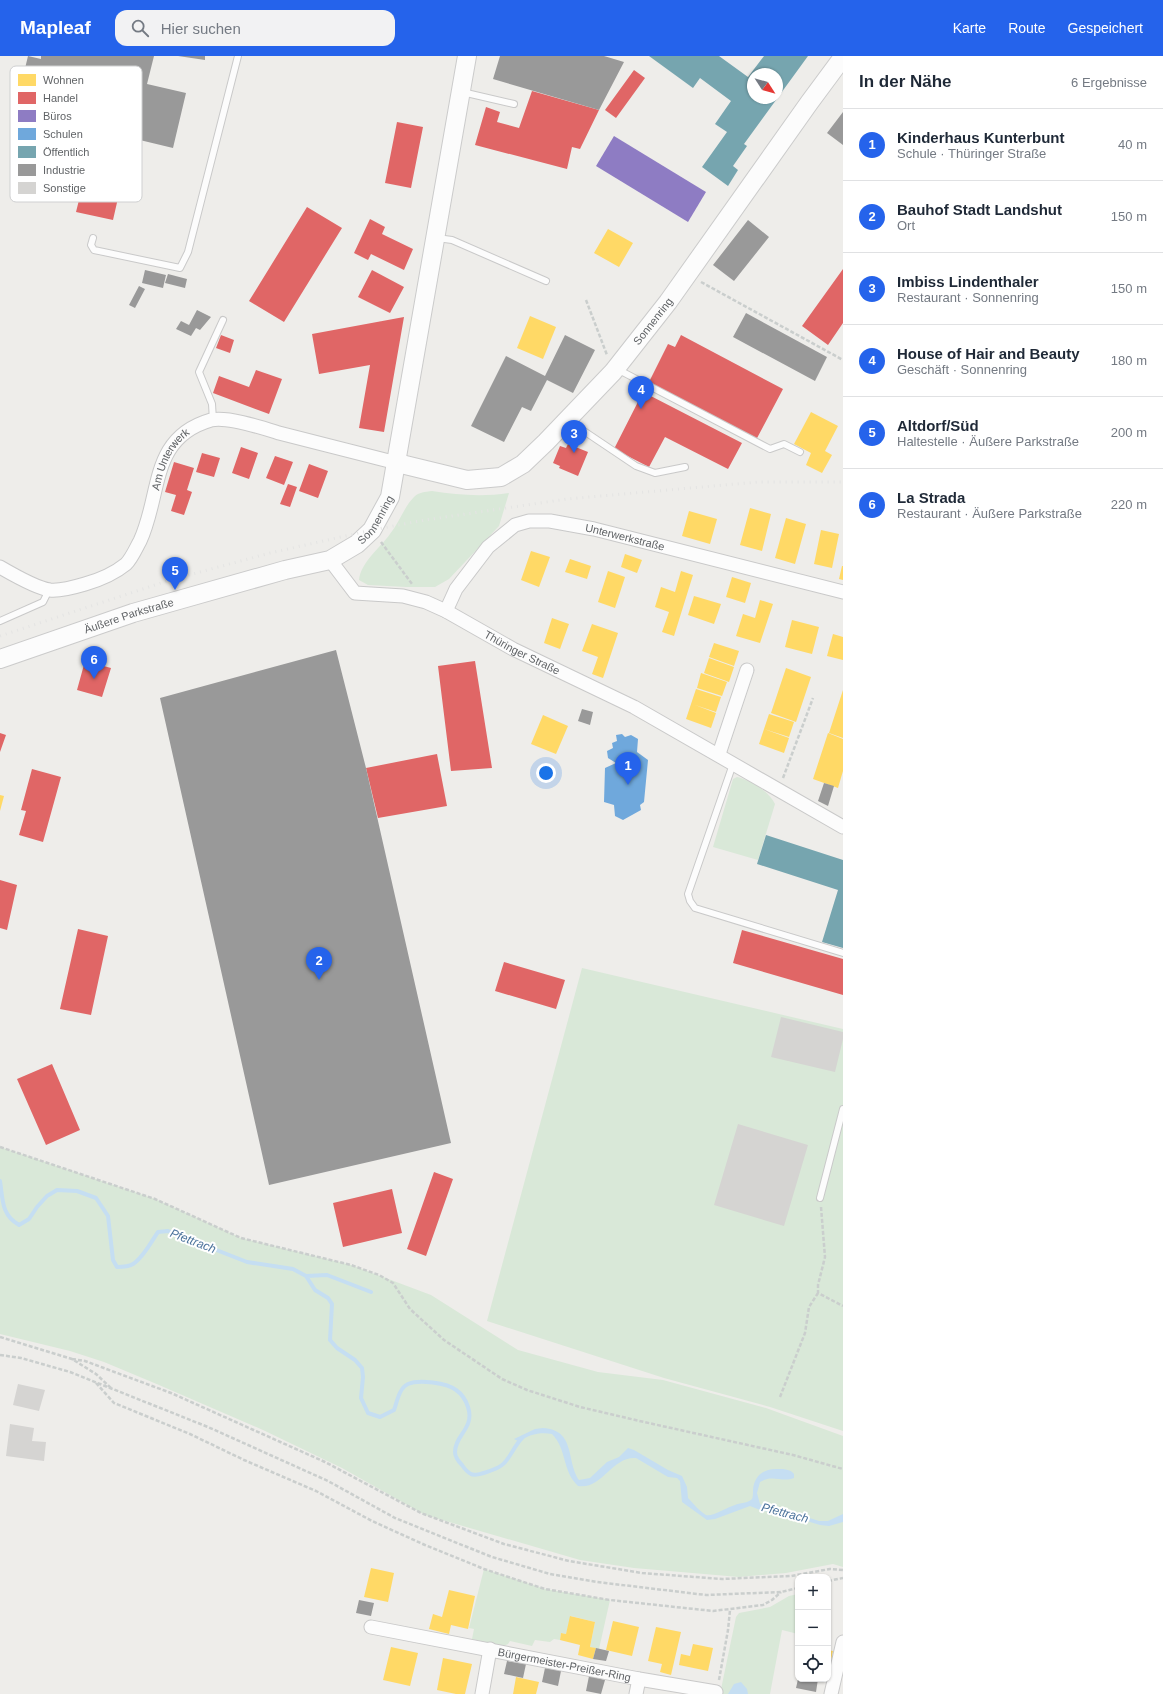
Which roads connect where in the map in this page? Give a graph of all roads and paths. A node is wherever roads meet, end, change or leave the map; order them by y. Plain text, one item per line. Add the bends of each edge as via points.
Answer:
1 (238, 56) edge
2 (468, 56) edge
3 (843, 57) edge
4 (461, 92) junction
5 (514, 104) dead end
6 (93, 238) dead end
7 (437, 238) junction
8 (688, 275) junction
9 (546, 281) dead end
10 (586, 300) dead end
11 (223, 320) dead end
12 (843, 356) edge
13 (842, 360) edge
14 (614, 370) junction
15 (213, 420) junction
16 (567, 420) junction
17 (800, 452) dead end
18 (396, 463) junction
19 (685, 467) dead end
20 (372, 530) junction
21 (330, 560) junction
22 (0, 567) edge
23 (50, 590) junction
24 (843, 592) edge
25 (426, 602) junction
26 (446, 611) junction
27 (0, 620) edge
28 (0, 659) edge
29 (747, 670) dead end
30 (813, 698) dead end
31 (719, 754) junction
32 (734, 764) junction
33 (778, 790) junction
34 (843, 827) edge
35 (843, 953) edge
36 (843, 1109) edge
37 (0, 1147) edge
38 (820, 1198) joint
39 (818, 1293) junction
40 (843, 1306) edge
41 (0, 1337) edge
42 (1, 1356) edge
43 (72, 1359) junction
44 (95, 1383) junction
45 (114, 1390) junction
46 (780, 1397) dead end
47 (843, 1469) edge
48 (843, 1570) edge
49 (843, 1578) edge
50 (831, 1580) edge
51 (795, 1589) edge
52 (781, 1592) junction
53 (730, 1610) junction
54 (371, 1627) dead end
55 (843, 1642) edge
56 (490, 1649) junction
57 (639, 1679) junction
58 (716, 1692) joint
59 (482, 1694) edge
60 (636, 1694) edge
61 (831, 1694) edge

1 - 6 lane via 188,252 180,268 94,250 91,245
2 - 4 street, Sonnenring
3 - 8 street, Sonnenring
4 - 5 lane
4 - 7 street, Sonnenring
7 - 9 lane via 452,240
7 - 18 street, Sonnenring
8 - 13 path
8 - 14 street, Sonnenring
10 - 14 path
11 - 15 lane via 199,372 212,404
12 - 13 path
14 - 16 street, Sonnenring
14 - 17 lane via 770,449 784,444
15 - 18 street, Am Unterwerk via 255,426
15 - 23 street, Am Unterwerk via 189,429 168,450 162,463 143,535 127,563 111,574 89,583
16 - 18 street, Sonnenring via 523,464 501,477 467,480
16 - 19 lane via 636,466 655,473
18 - 20 street, Sonnenring via 390,497
20 - 21 street, Sonnenring via 357,544
20 - 25 path
21 - 25 street, Thüringer Straße via 355,593 403,596
21 - 28 street, Äußere Parkstraße via 285,570 133,614
22 - 23 street
23 - 27 lane via 43,602
24 - 26 street, Unterwerkstraße via 594,529 550,521 529,521 515,525 488,547 456,589
25 - 26 street, Thüringer Straße
26 - 31 street, Thüringer Straße via 513,649 634,707
29 - 31 street
30 - 33 path
31 - 32 street, Thüringer Straße
32 - 33 street, Thüringer Straße
32 - 35 lane via 688,894 690,901 695,908
33 - 34 street, Thüringer Straße
36 - 38 lane
37 - 47 path via 155,1199 241,1238 351,1265 380,1275 393,1283 410,1309 444,1340 502,1379 527,1390 587,1409 793,1455
38 - 39 path via 825,1257
39 - 40 path
39 - 46 path via 808,1307 805,1333
41 - 43 path
42 - 44 path via 21,1358 70,1372
43 - 45 path via 96,1374
43 - 48 path via 85,1361 171,1393 325,1462 421,1513 504,1544 596,1566 722,1579 791,1576 830,1569
44 - 45 path
44 - 53 path via 114,1403 190,1434 316,1491 372,1521 484,1569 562,1593 713,1611
45 - 52 path via 208,1427 328,1481 395,1518 492,1557 550,1574 597,1582 706,1595
49 - 50 path
51 - 52 path
52 - 53 path via 763,1605
53 - 58 path
54 - 56 street, Bürgermeister-Preißer-Ring
55 - 61 street
56 - 57 street, Bürgermeister-Preißer-Ring
56 - 59 street, Bürgermeister-Preißer-Ring
57 - 58 street, Bürgermeister-Preißer-Ring
57 - 60 street, Bürgermeister-Preißer-Ring

